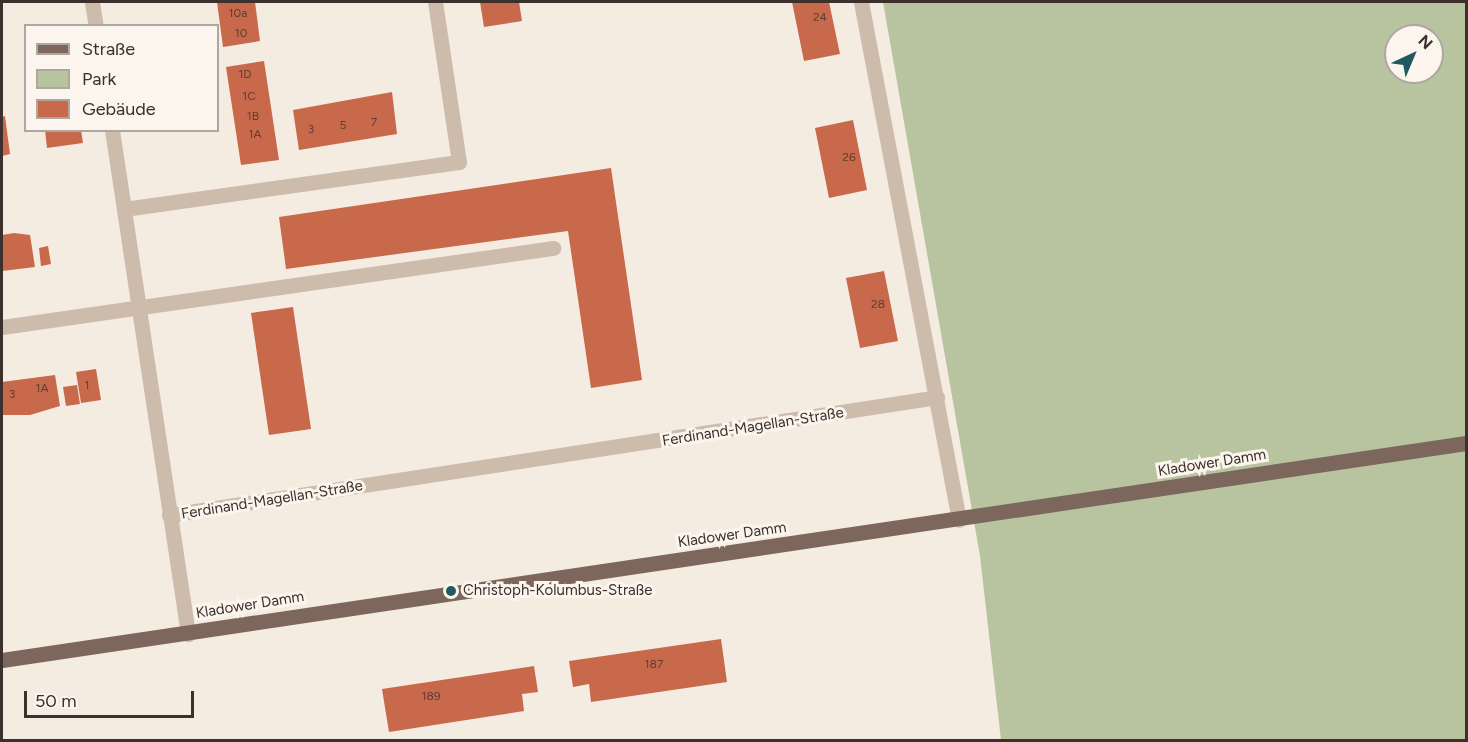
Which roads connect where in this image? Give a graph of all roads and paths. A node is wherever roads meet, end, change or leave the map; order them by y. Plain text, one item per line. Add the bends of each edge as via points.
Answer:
1 (92, 2) edge
2 (435, 2) edge
3 (861, 2) edge
4 (96, 24) edge
5 (112, 132) edge
6 (124, 209) junction
7 (553, 248) dead end
8 (139, 307) junction
9 (2, 327) edge
10 (937, 397) junction
11 (1467, 443) edge
12 (169, 515) junction
13 (959, 520) junction
14 (188, 634) junction
15 (2, 660) edge

1 - 4 street
2 - 6 street via 459,162
3 - 10 street
5 - 6 street
6 - 8 street
7 - 8 street
8 - 9 street
8 - 12 street
10 - 12 street, Ferdinand-Magellan-Straße
10 - 13 street
11 - 13 main road, Kladower Damm
12 - 14 street
13 - 14 main road, Kladower Damm
14 - 15 main road, Kladower Damm

